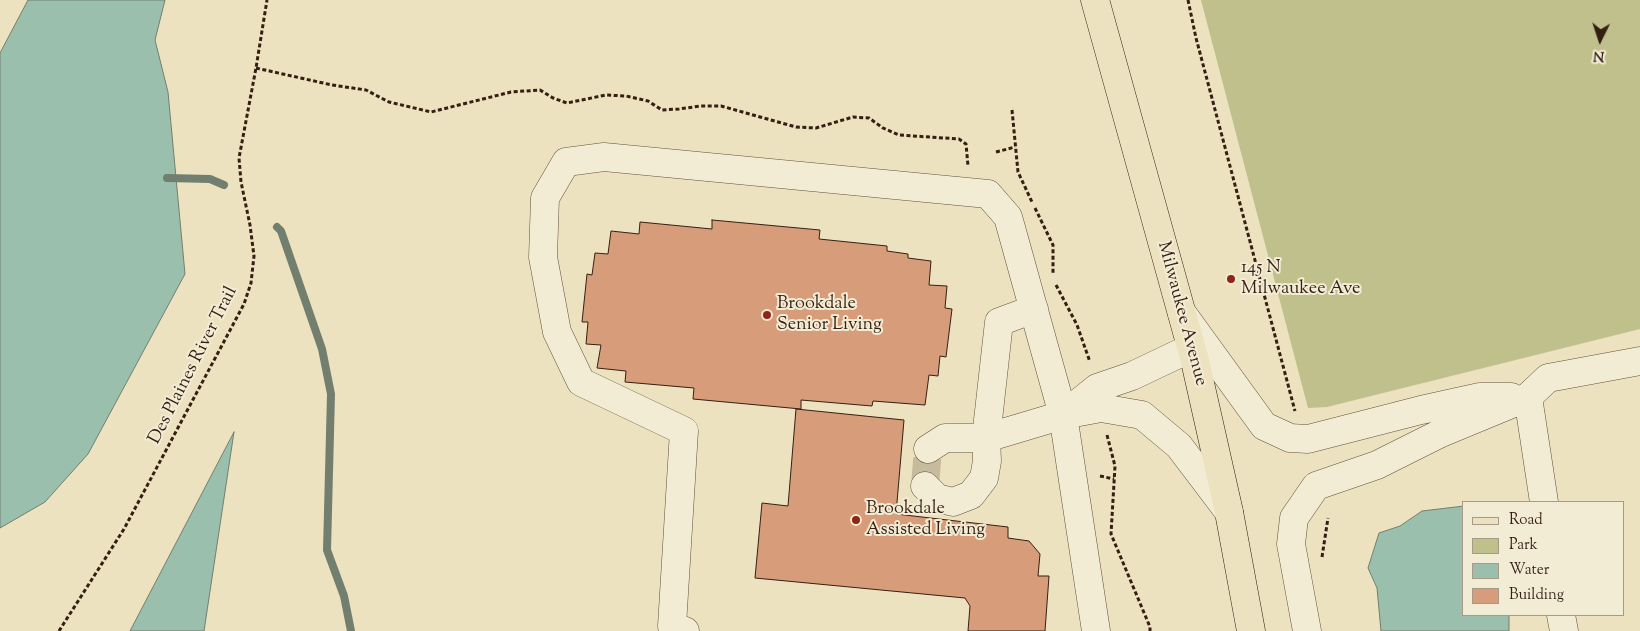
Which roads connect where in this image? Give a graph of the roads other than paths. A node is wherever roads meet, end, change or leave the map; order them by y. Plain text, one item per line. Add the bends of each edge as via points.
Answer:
1 (1095, 0) edge
2 (1034, 310) junction
3 (1180, 310) junction
4 (1191, 348) junction
5 (1640, 361) edge
6 (1528, 397) junction
7 (1063, 416) junction
8 (986, 438) junction
9 (928, 449) dead end
10 (924, 486) dead end
11 (1544, 501) edge
12 (1229, 512) junction
13 (1562, 616) edge
14 (685, 631) edge
15 (1096, 631) edge
16 (1251, 631) edge
17 (1307, 631) edge
18 (1564, 631) edge

1 - 3 main road, Milwaukee Avenue
2 - 7 lane
2 - 8 lane via 999,322
2 - 14 lane via 1008,217 988,194 604,157 566,162 545,198 543,257 557,332 581,382 684,431 672,626
3 - 4 main road, Milwaukee Avenue
3 - 6 lane via 1264,426 1290,438 1308,440 1480,397
4 - 7 lane via 1132,376 1097,388
4 - 12 main road, Milwaukee Avenue
5 - 6 lane via 1548,378
6 - 11 lane
6 - 17 lane via 1376,465 1316,486 1294,518 1291,544
7 - 8 lane
7 - 12 lane via 1101,408 1142,415 1179,446
7 - 15 lane
8 - 9 lane via 945,438
8 - 10 lane via 984,478 971,495 953,502 937,498
12 - 16 main road, Milwaukee Avenue
13 - 18 lane

